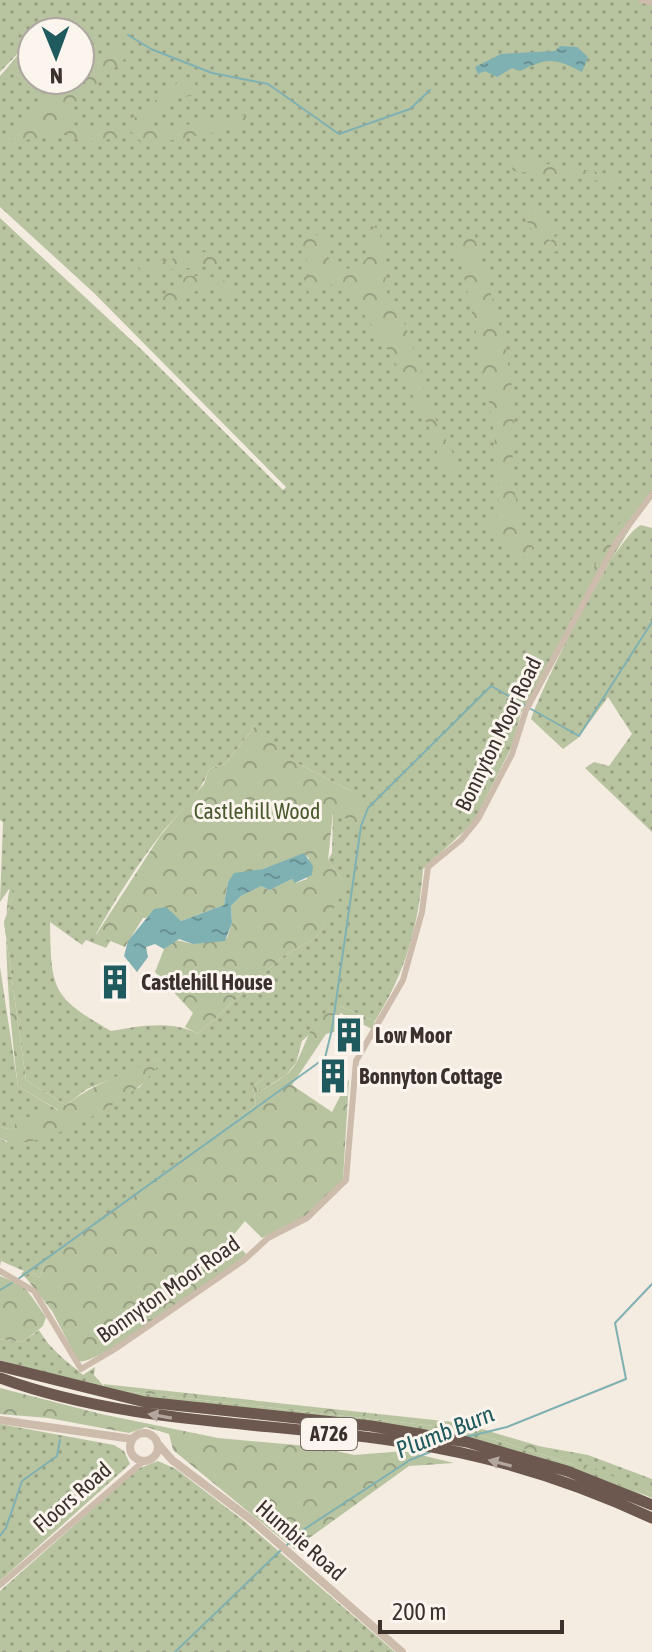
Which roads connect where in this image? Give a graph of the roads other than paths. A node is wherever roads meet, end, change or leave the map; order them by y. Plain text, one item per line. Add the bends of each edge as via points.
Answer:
1 (641, 0) edge
2 (652, 2) edge
3 (652, 494) edge
4 (0, 1271) edge
5 (0, 1366) edge
6 (0, 1378) edge
7 (0, 1420) edge
8 (115, 1439) junction
9 (132, 1439) junction
10 (158, 1444) junction
11 (140, 1457) junction
12 (172, 1460) junction
13 (652, 1505) edge
14 (652, 1518) edge
15 (0, 1585) edge
16 (402, 1652) edge

1 - 2 street
3 - 4 street, Bonnyton Moor Road via 617,541 526,710 512,754 478,819 428,867 403,980 356,1061 346,1180 307,1218 268,1238 244,1260 81,1369 34,1291
5 - 13 highway, A726 via 145,1402 371,1426 467,1442 587,1478
14 -> 6 highway, A726 via 542,1474 438,1449 167,1418
7 - 8 street
8 - 9 street
8 - 11 street
9 - 10 street via 149,1434
9 - 11 street
10 - 11 street
10 - 12 street, Humbie Road
11 - 12 street
11 - 15 street, Floors Road
12 - 16 street, Humbie Road via 253,1521

